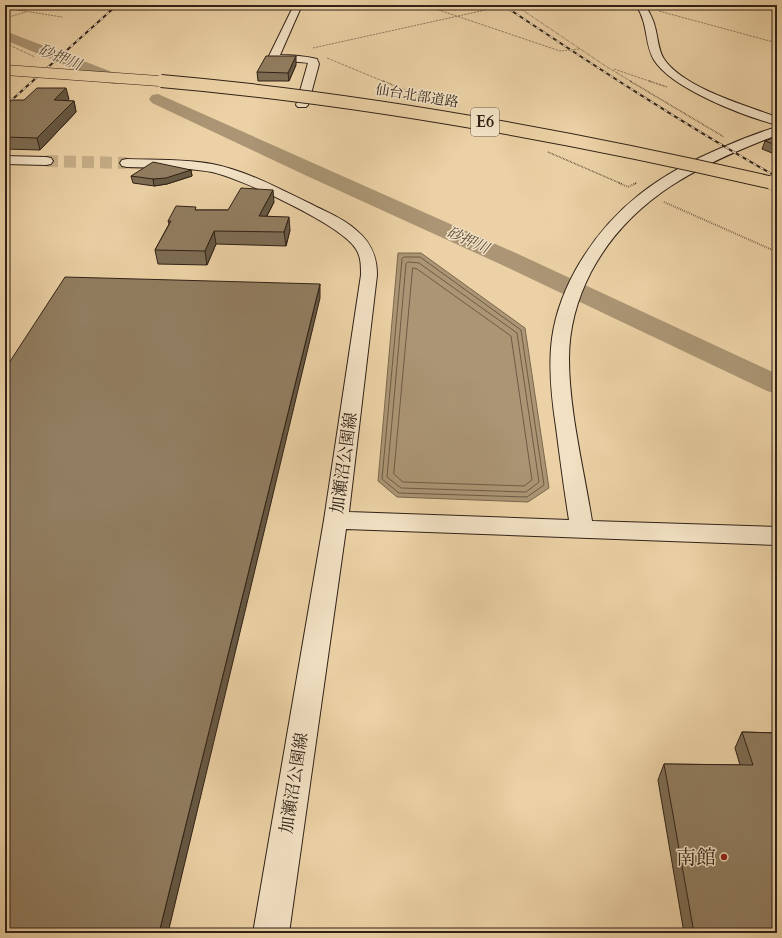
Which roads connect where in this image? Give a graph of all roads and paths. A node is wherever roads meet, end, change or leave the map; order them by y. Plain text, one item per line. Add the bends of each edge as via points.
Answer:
1 (298, 5) edge
2 (424, 5) edge
3 (508, 5) edge
4 (515, 5) edge
5 (5, 8) edge
6 (642, 8) edge
7 (26, 12) junction
8 (458, 16) junction
9 (62, 17) dead end
10 (5, 18) edge
11 (5, 43) edge
12 (777, 43) edge
13 (310, 49) dead end
14 (580, 49) junction
15 (36, 58) dead end
16 (607, 67) junction
17 (5, 70) edge
18 (5, 74) edge
19 (190, 83) junction
20 (670, 88) dead end
21 (302, 105) dead end
22 (777, 121) edge
23 (777, 130) edge
24 (738, 146) junction
25 (543, 150) dead end
26 (5, 160) edge
27 (46, 161) tunnel mouth
28 (127, 163) tunnel mouth
29 (674, 176) junction
30 (777, 184) edge
31 (677, 208) dead end
32 (777, 252) edge
33 (336, 520) junction
34 (582, 529) junction
35 (777, 536) edge
36 (271, 933) edge

1 - 21 street via 274,58 313,61
2 - 8 path
3 - 8 path
4 - 14 path
5 - 7 path
6 - 12 path
6 - 22 street via 650,22 655,52 666,69 700,90
7 - 9 path
7 - 10 path
8 - 13 path
8 - 14 path via 560,51
11 - 15 path
14 - 16 path
16 - 20 path
16 - 24 path
17 - 19 highway, 仙台北部道路 / E6, bridge via 93,74
18 - 19 highway, 仙台北部道路 / E6, bridge
19 - 30 highway, 仙台北部道路 / E6, bridge via 328,98 472,120 659,156
23 - 24 street
24 - 29 street
25 - 29 path via 628,187 662,174
26 - 27 street
28 - 33 street, 加瀬沼公園線 via 211,168 246,178 335,222 363,247 369,261 369,275
29 - 34 street via 619,218 585,265 568,304 560,348 560,384
31 - 32 path
33 - 34 street
33 - 36 street, 加瀬沼公園線
34 - 35 street

